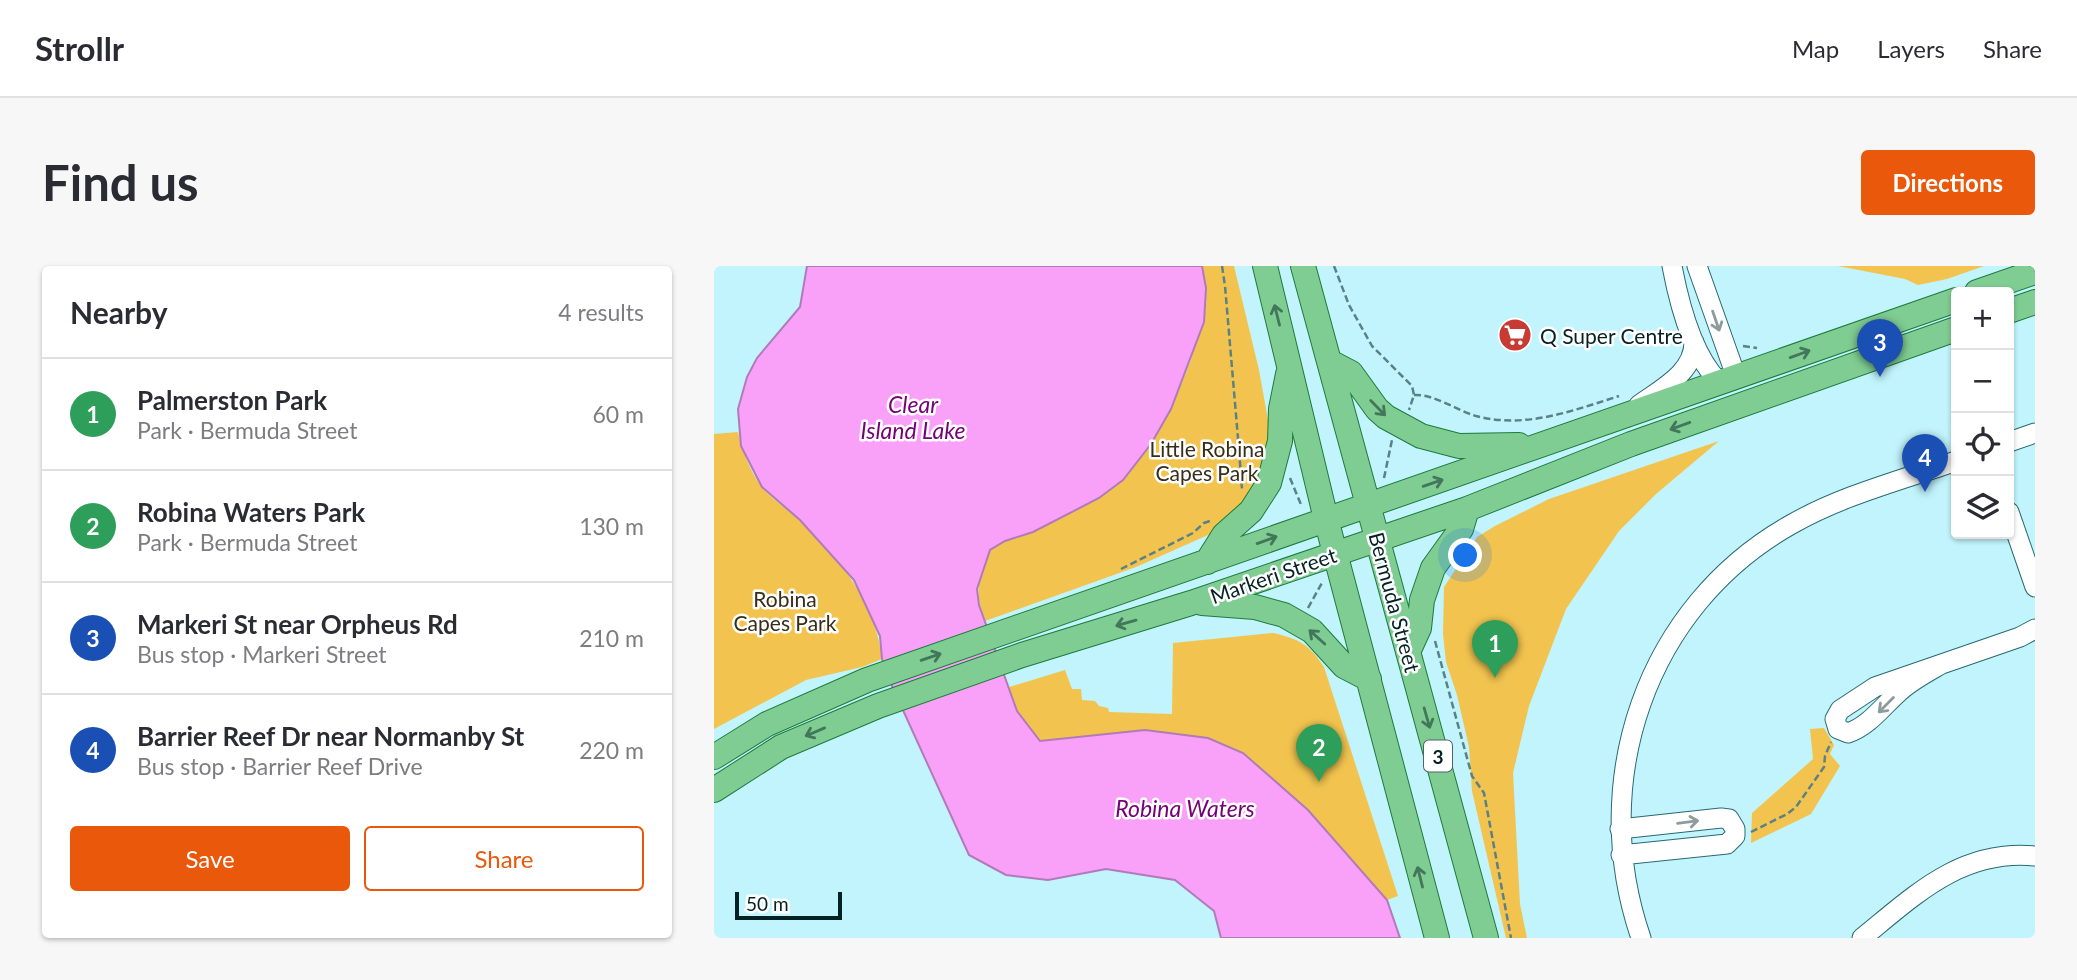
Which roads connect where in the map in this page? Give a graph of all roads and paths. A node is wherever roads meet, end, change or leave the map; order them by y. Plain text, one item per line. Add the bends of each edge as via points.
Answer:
1 (1222, 266) edge
2 (1265, 266) edge
3 (1303, 266) edge
4 (1334, 266) edge
5 (1672, 266) edge
6 (1697, 266) edge
7 (2035, 272) edge
8 (1992, 287) edge
9 (1706, 293) junction
10 (1951, 302) edge
11 (2035, 302) edge
12 (2014, 309) edge
13 (1951, 331) edge
14 (1691, 333) junction
15 (1738, 343) dead end
16 (1764, 347) dead end
17 (1330, 362) junction
18 (1289, 364) junction
19 (1727, 379) junction
20 (1415, 396) junction
21 (1745, 403) junction
22 (1621, 406) junction
23 (1404, 418) dead end
24 (1396, 432) dead end
25 (2035, 433) edge
26 (2014, 440) edge
27 (1534, 447) junction
28 (1238, 450) junction
29 (1259, 457) dead end
30 (1951, 463) edge
31 (1286, 474) dead end
32 (1383, 484) dead end
33 (1241, 492) dead end
34 (1368, 505) junction
35 (1302, 509) dead end
36 (1467, 509) junction
37 (1326, 519) junction
38 (1214, 521) dead end
39 (2014, 526) edge
40 (1378, 539) junction
41 (1335, 553) junction
42 (1207, 562) junction
43 (1120, 570) dead end
44 (1323, 581) dead end
45 (2035, 587) edge
46 (1191, 603) junction
47 (1308, 608) dead end
48 (2035, 629) edge
49 (1434, 636) dead end
50 (1408, 652) junction
51 (1369, 679) junction
52 (1837, 727) joint
53 (714, 757) edge
54 (714, 790) edge
55 (1620, 829) junction
56 (1735, 836) junction
57 (1621, 855) junction
58 (2035, 856) edge
59 (1437, 938) edge
60 (1486, 938) edge
61 (1511, 938) edge
62 (1641, 938) edge
63 (1862, 938) edge

1 - 28 path
18 -> 2 main road, 3
3 - 17 main road, Bermuda Street / 3
4 - 20 path via 1372,346 1409,382
5 - 14 street
6 - 9 street
7 - 8 main road
9 - 14 street via 1694,304
9 -> 19 street
19 -> 10 main road, Markeri Street
11 - 12 main road
13 - 21 main road, Markeri Street
14 - 19 street via 1703,364
14 - 22 street via 1693,356 1681,373
15 - 16 path
17 -> 27 main road via 1351,373 1386,417 1421,436 1459,446
17 - 34 main road, Bermuda Street / 3
18 - 37 main road, 3
18 - 42 main road via 1280,442 1269,482 1251,512 1224,535
19 - 21 main road
19 - 22 main road, Markeri Street
20 - 22 path via 1510,421
20 - 23 path
21 -> 36 main road, Markeri Street
22 - 27 main road, Markeri Street
24 - 32 path
25 - 26 street
34 -> 27 main road, Markeri Street
28 - 29 path
28 - 33 path
30 - 55 street via 1822,509 1793,524 1749,553 1709,592 1675,635 1647,686 1626,758
31 - 35 path
34 - 37 main road, Markeri Street
34 - 40 main road, Bermuda Street / 3
36 - 40 main road, Markeri Street
36 - 50 main road via 1461,530 1433,568 1419,628
37 - 41 main road, 3
42 -> 37 main road, Markeri Street
38 - 43 path
39 - 45 street
40 - 41 main road, Markeri Street
40 - 50 main road, Bermuda Street / 3
41 - 46 main road, Markeri Street
41 - 51 main road, 3
53 -> 42 main road, Markeri Street via 767,724 867,680
44 - 47 path
51 -> 46 main road via 1344,666 1312,631 1284,615 1255,607
46 -> 54 main road, Markeri Street via 878,706 781,747
48 - 52 street via 1940,665 1914,680 1854,731 1842,732
49 - 61 path via 1472,776 1484,793
50 -> 60 main road, Bermuda Street / 3
59 -> 51 main road, 3
52 - 56 path via 1824,767 1796,807
55 -> 56 street via 1721,818 1734,824
55 - 57 street
56 - 57 street via 1724,844
57 - 62 street
58 - 63 street via 1987,859 1946,873

